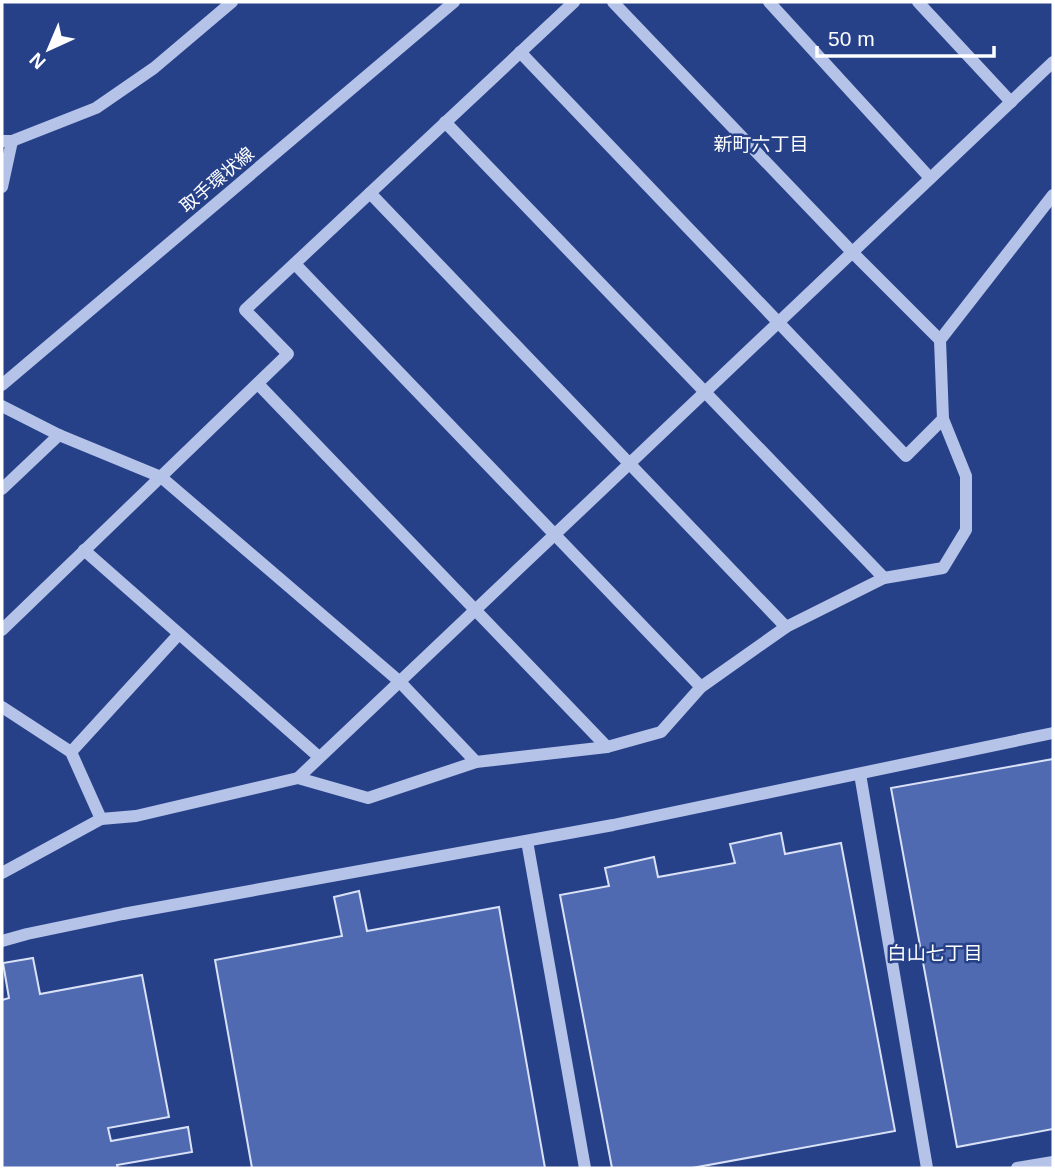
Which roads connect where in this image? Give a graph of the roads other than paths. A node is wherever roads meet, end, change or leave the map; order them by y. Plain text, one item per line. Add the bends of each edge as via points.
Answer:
1 (232, 2) edge
2 (454, 2) edge
3 (574, 2) edge
4 (613, 2) edge
5 (769, 2) edge
6 (918, 2) edge
7 (520, 52) junction
8 (1053, 62) edge
9 (1011, 102) junction
10 (445, 122) junction
11 (7, 141) edge
12 (930, 178) junction
13 (2, 187) edge
14 (370, 193) junction
15 (1053, 195) edge
16 (852, 253) junction
17 (295, 264) junction
18 (778, 323) junction
19 (940, 340) junction
20 (258, 384) junction
21 (2, 385) edge
22 (705, 392) junction
23 (2, 405) edge
24 (943, 419) junction
25 (59, 435) junction
26 (629, 463) junction
27 (160, 477) junction
28 (2, 489) edge
29 (554, 534) junction
30 (84, 550) junction
31 (884, 578) junction
32 (475, 610) junction
33 (786, 627) junction
34 (2, 630) edge
35 (179, 634) junction
36 (399, 681) junction
37 (701, 687) junction
38 (2, 707) edge
39 (1053, 733) edge
40 (607, 747) junction
41 (71, 752) junction
42 (319, 757) junction
43 (476, 762) junction
44 (860, 774) junction
45 (298, 778) junction
46 (101, 819) junction
47 (527, 841) junction
48 (2, 873) edge
49 (2, 941) edge
50 (1053, 1162) edge
51 (585, 1168) edge
52 (927, 1168) edge
53 (1017, 1168) edge

1 - 11 street via 154,68 96,108
2 - 21 street, 取手環状線
3 - 7 street
4 - 16 street
5 - 12 street
6 - 9 street
7 - 10 street
7 - 18 street
8 - 9 street
9 - 12 street
10 - 14 street
10 - 22 street
11 - 13 street
12 - 16 street
14 - 17 street
14 - 26 street
15 - 19 street
16 - 18 street
16 - 19 street
17 - 20 street via 245,310 288,354
17 - 29 street
18 - 22 street
18 - 24 street via 905,456
19 - 24 street
20 - 27 street
20 - 32 street
22 - 26 street
22 - 31 street
23 - 25 street
24 - 31 street via 966,476 966,530 943,568
25 - 27 street
25 - 28 street
26 - 29 street
26 - 33 street
27 - 30 street
27 - 36 street
29 - 32 street
29 - 37 street
30 - 34 street
30 - 35 street
31 - 33 street
32 - 36 street
32 - 40 street
33 - 37 street
35 - 41 street
35 - 42 street
36 - 42 street
36 - 43 street
37 - 40 street via 661,732
38 - 41 street
39 - 44 street
40 - 43 street
41 - 46 street
42 - 45 street
43 - 45 street via 368,798
44 - 47 street
44 - 52 street
45 - 46 street via 136,816
46 - 48 street
47 - 49 street via 123,914
47 - 51 street
50 - 53 street

